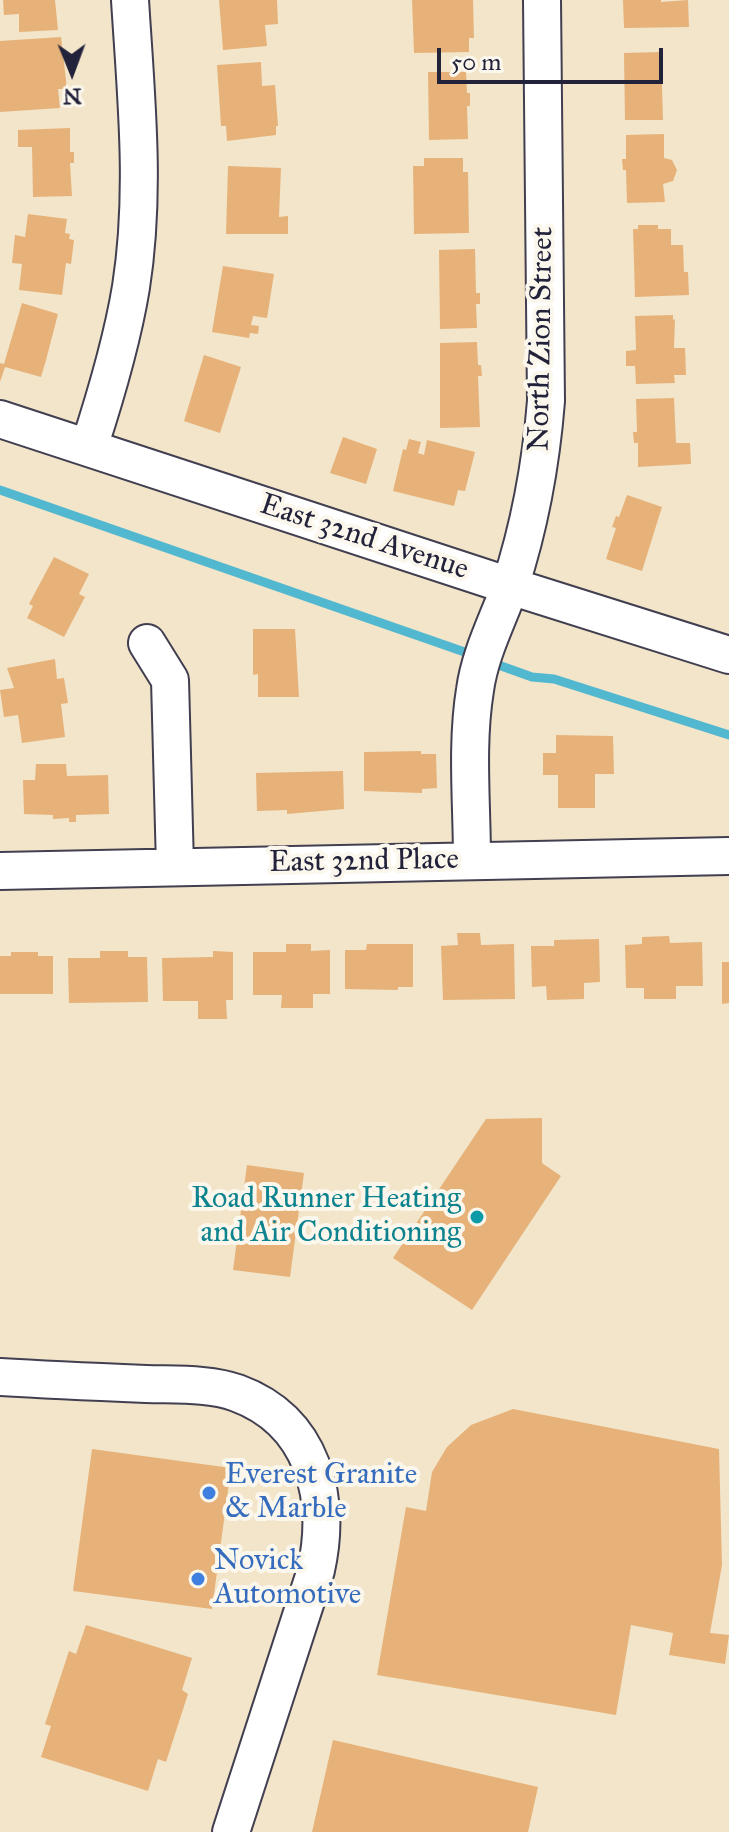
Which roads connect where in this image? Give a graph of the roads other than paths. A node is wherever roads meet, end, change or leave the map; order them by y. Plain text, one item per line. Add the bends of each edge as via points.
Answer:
1 (130, 0) edge
2 (542, 0) edge
3 (0, 419) edge
4 (89, 447) junction
5 (510, 586) junction
6 (147, 643) dead end
7 (729, 655) edge
8 (729, 856) edge
9 (472, 860) junction
10 (175, 866) junction
11 (0, 871) edge
12 (0, 1377) edge
13 (231, 1832) edge

1 - 4 street via 138,214 123,329
2 - 5 street, North Zion Street via 546,401 542,457
3 - 4 street, East 32nd Avenue
4 - 5 street, East 32nd Avenue
5 - 7 street, East 32nd Avenue
5 - 9 street, North Zion Street via 475,689
6 - 10 street via 170,680
8 - 9 street, East 32nd Place
9 - 10 street, East 32nd Place
10 - 11 street, East 32nd Place
12 - 13 street via 221,1389 264,1406 297,1437 307,1455 318,1483 323,1524 316,1570

